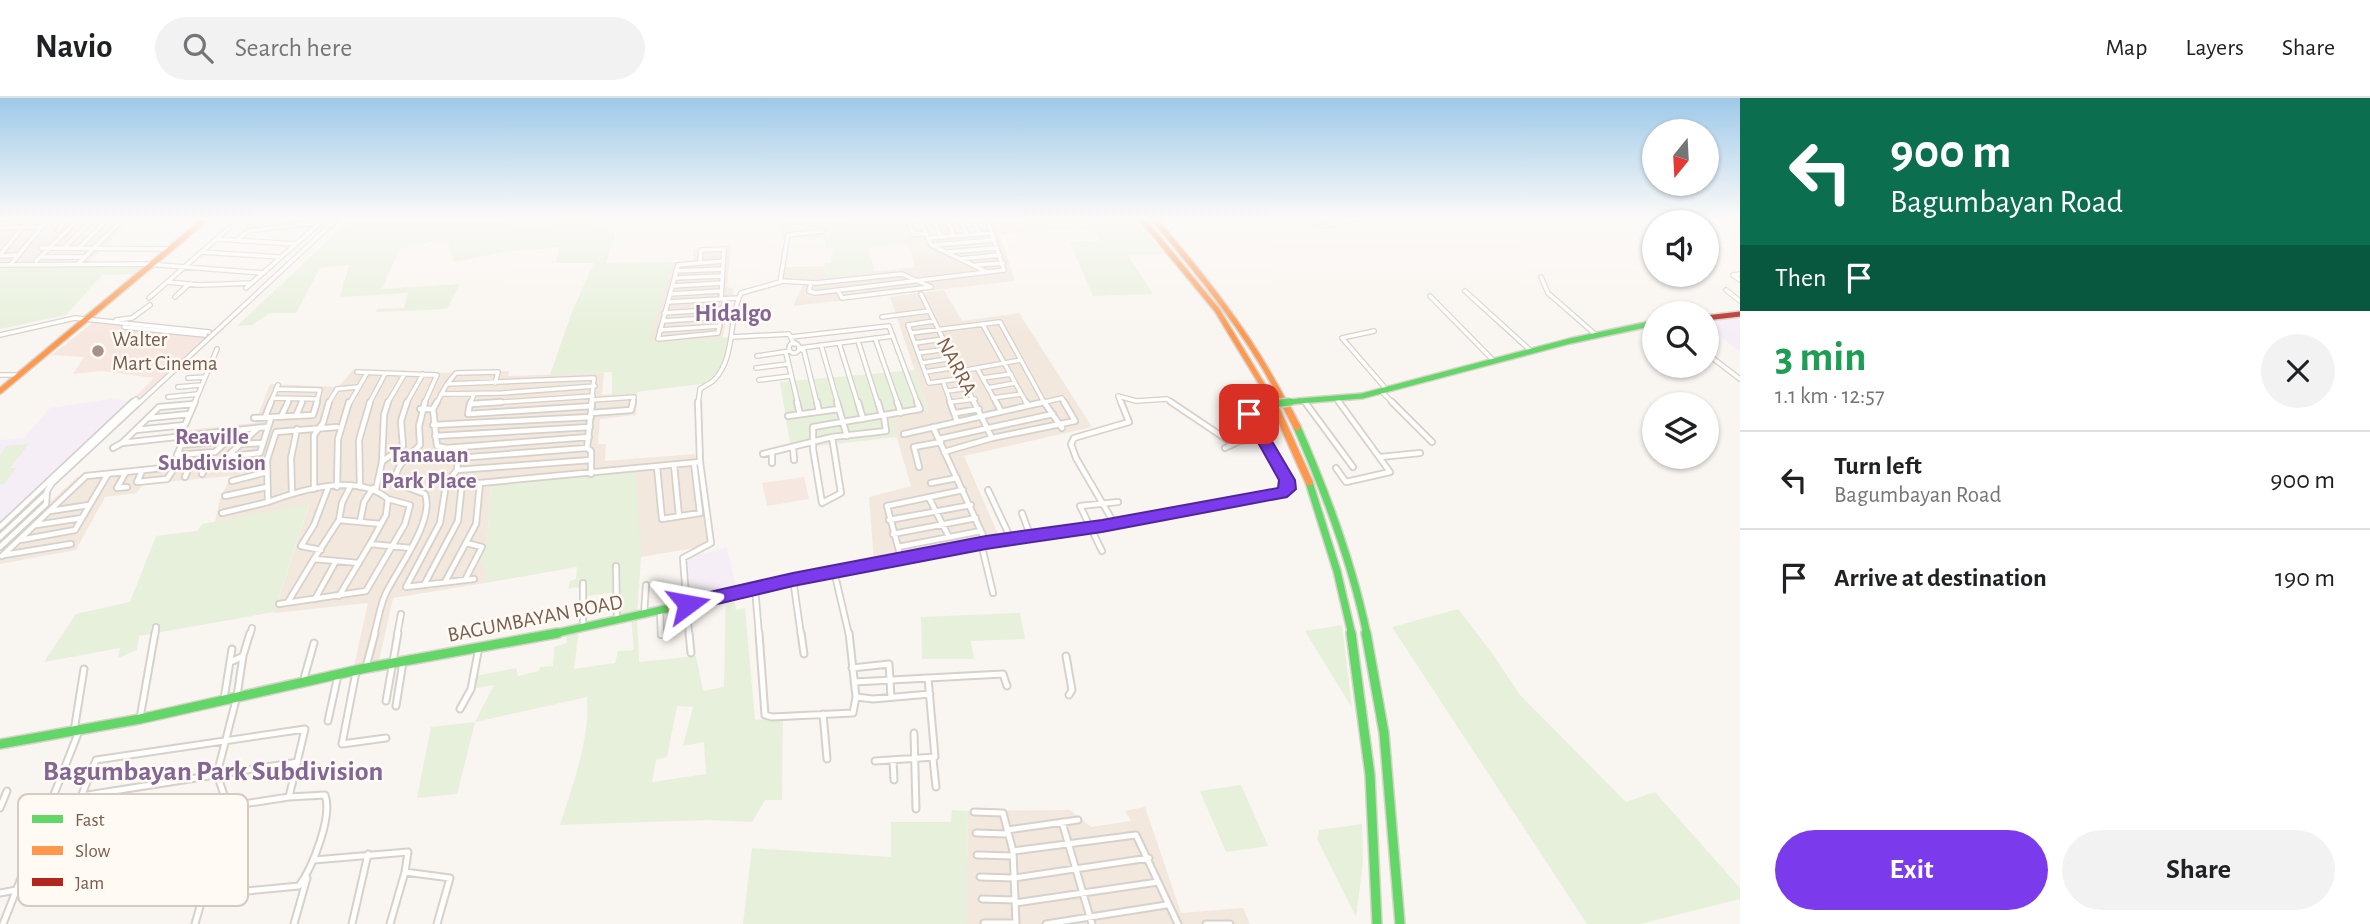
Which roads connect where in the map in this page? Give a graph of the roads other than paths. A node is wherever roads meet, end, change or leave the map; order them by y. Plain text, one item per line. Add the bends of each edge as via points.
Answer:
1 (40, 257) edge
2 (85, 257) edge
3 (18, 258) edge
4 (161, 258) edge
5 (195, 258) edge
6 (275, 258) edge
7 (281, 258) joint
8 (295, 258) edge
9 (700, 258) edge
10 (723, 258) edge
11 (785, 258) edge
12 (956, 258) edge
13 (974, 258) edge
14 (1001, 258) edge
15 (1176, 258) edge
16 (1188, 258) edge
17 (959, 259) junction
18 (36, 261) dead end
19 (723, 261) junction
20 (1003, 263) junction
21 (153, 264) junction
22 (700, 264) junction
23 (0, 265) edge
24 (11, 265) junction
25 (77, 265) junction
26 (972, 265) junction
27 (184, 267) junction
28 (723, 268) junction
29 (676, 271) junction
30 (264, 272) junction
31 (988, 272) junction
32 (1740, 274) edge
33 (722, 276) junction
34 (1541, 277) dead end
35 (675, 278) junction
36 (1740, 280) edge
37 (781, 281) junction
38 (921, 281) junction
39 (166, 282) junction
40 (251, 283) junction
41 (722, 283) junction
42 (811, 283) junction
43 (189, 284) junction
44 (673, 286) junction
45 (246, 288) dead end
46 (838, 290) junction
47 (1726, 290) dead end
48 (721, 291) junction
49 (1465, 291) dead end
50 (670, 294) junction
51 (922, 294) dead end
52 (1430, 296) dead end
53 (175, 297) dead end
54 (149, 298) dead end
55 (738, 298) junction
56 (723, 299) junction
57 (1740, 301) edge
58 (668, 302) junction
59 (150, 304) dead end
60 (723, 309) junction
61 (929, 312) junction
62 (664, 313) junction
63 (1740, 314) edge
64 (1719, 316) edge
65 (722, 317) junction
66 (883, 317) dead end
67 (88, 320) junction
68 (663, 321) junction
69 (934, 321) junction
70 (984, 325) junction
71 (1642, 325) edge
72 (720, 326) junction
73 (660, 330) junction
74 (939, 331) junction
75 (1374, 331) dead end
76 (911, 333) junction
77 (1596, 335) junction
78 (893, 336) junction
79 (0, 337) edge
80 (732, 337) junction
81 (791, 337) junction
82 (875, 338) junction
83 (943, 339) junction
84 (858, 341) junction
85 (839, 343) junction
86 (915, 343) junction
87 (794, 344) junction
88 (821, 345) junction
89 (217, 349) dead end
90 (800, 349) junction
91 (948, 349) junction
92 (1531, 351) junction
93 (788, 352) junction
94 (918, 353) junction
95 (757, 356) dead end
96 (953, 358) junction
97 (1021, 360) junction
98 (1493, 360) junction
99 (212, 362) junction
100 (204, 363) dead end
101 (922, 363) junction
102 (1005, 363) junction
103 (1719, 363) edge
104 (788, 364) junction
105 (756, 368) dead end
106 (977, 368) junction
107 (959, 369) junction
108 (198, 370) dead end
109 (208, 370) junction
110 (357, 372) dead end
111 (925, 372) junction
112 (367, 373) junction
113 (385, 374) junction
114 (404, 374) junction
115 (424, 374) junction
116 (1011, 374) junction
117 (0, 375) edge
118 (19, 375) junction
119 (791, 376) junction
120 (205, 377) junction
121 (965, 378) junction
122 (188, 379) dead end
123 (983, 379) junction
124 (1740, 379) edge
125 (759, 380) dead end
126 (943, 381) junction
127 (495, 383) junction
128 (1015, 383) junction
129 (447, 384) junction
130 (202, 385) junction
131 (595, 386) junction
132 (178, 387) dead end
133 (357, 387) junction
134 (969, 388) junction
135 (988, 388) junction
136 (1384, 390) junction
137 (0, 391) edge
138 (948, 391) junction
139 (198, 394) junction
140 (440, 394) junction
141 (474, 394) junction
142 (1021, 394) junction
143 (168, 397) dead end
144 (273, 398) junction
145 (289, 398) junction
146 (593, 398) junction
147 (993, 398) junction
148 (1336, 398) junction
149 (303, 399) junction
150 (318, 399) junction
151 (975, 399) junction
152 (1302, 401) junction
153 (951, 402) junction
154 (1044, 402) junction
155 (194, 404) junction
156 (470, 404) junction
157 (1028, 405) junction
158 (592, 406) junction
159 (420, 409) junction
160 (433, 409) junction
161 (839, 409) junction
162 (1001, 411) junction
163 (819, 412) junction
164 (981, 412) junction
165 (901, 413) junction
166 (956, 413) junction
167 (189, 414) junction
168 (468, 414) junction
169 (800, 414) junction
170 (1053, 414) junction
171 (591, 415) junction
172 (296, 416) junction
173 (788, 416) dead end
174 (883, 416) junction
175 (265, 417) junction
176 (272, 417) junction
177 (281, 417) junction
178 (148, 418) junction
179 (254, 418) dead end
180 (863, 419) junction
181 (957, 421) junction
182 (843, 422) junction
183 (467, 424) junction
184 (433, 425) junction
185 (1060, 426) junction
186 (266, 427) junction
187 (337, 427) junction
188 (590, 427) junction
189 (933, 427) junction
190 (258, 428) junction
191 (320, 428) junction
192 (987, 428) junction
193 (136, 429) junction
194 (240, 429) junction
195 (297, 429) junction
196 (904, 434) dead end
197 (185, 436) junction
198 (435, 436) junction
199 (847, 436) junction
200 (832, 437) junction
201 (589, 438) junction
202 (992, 438) junction
203 (1262, 439) junction
204 (228, 440) junction
205 (813, 441) junction
206 (940, 441) junction
207 (1432, 442) dead end
208 (122, 443) junction
209 (262, 443) junction
210 (1232, 443) junction
211 (240, 444) junction
212 (181, 445) junction
213 (793, 446) junction
214 (447, 447) junction
215 (113, 448) dead end
216 (587, 448) junction
217 (1224, 448) dead end
218 (772, 452) junction
219 (944, 452) junction
220 (1420, 453) dead end
221 (764, 454) dead end
222 (228, 456) junction
223 (1380, 457) junction
224 (458, 458) junction
225 (267, 460) junction
226 (591, 460) junction
227 (794, 460) dead end
228 (383, 461) junction
229 (233, 463) dead end
230 (697, 463) junction
231 (772, 463) dead end
232 (207, 464) junction
233 (190, 465) junction
234 (674, 465) junction
235 (175, 467) junction
236 (657, 467) junction
237 (919, 467) dead end
238 (1353, 467) dead end
239 (1336, 468) dead end
240 (159, 469) junction
241 (142, 470) junction
242 (457, 470) junction
243 (126, 472) junction
244 (267, 472) junction
245 (108, 474) junction
246 (202, 474) dead end
247 (591, 474) junction
248 (186, 477) dead end
249 (957, 478) junction
250 (152, 481) junction
251 (232, 481) dead end
252 (462, 483) junction
253 (480, 483) junction
254 (931, 483) dead end
255 (446, 484) junction
256 (267, 486) junction
257 (127, 487) dead end
258 (337, 487) junction
259 (350, 487) junction
260 (360, 487) junction
261 (328, 488) junction
262 (374, 488) junction
263 (314, 489) junction
264 (963, 490) junction
265 (988, 490) dead end
266 (292, 493) junction
267 (47, 494) junction
268 (225, 496) dead end
269 (929, 498) junction
270 (388, 499) junction
271 (268, 502) junction
272 (1118, 502) dead end
273 (89, 505) junction
274 (971, 505) junction
275 (1104, 505) junction
276 (933, 510) junction
277 (49, 512) junction
278 (222, 513) dead end
279 (1022, 513) dead end
280 (679, 517) junction
281 (82, 518) junction
282 (976, 518) junction
283 (339, 520) junction
284 (889, 520) junction
285 (360, 522) junction
286 (381, 524) junction
287 (942, 524) junction
288 (1115, 524) junction
289 (35, 525) junction
290 (0, 527) edge
291 (1089, 528) junction
292 (981, 531) junction
293 (893, 534) junction
294 (1030, 536) junction
295 (0, 537) edge
296 (949, 537) junction
297 (1011, 539) junction
298 (19, 540) junction
299 (466, 543) junction
300 (984, 543) junction
301 (71, 544) dead end
302 (370, 544) junction
303 (392, 546) junction
304 (0, 547) edge
305 (898, 547) junction
306 (411, 548) junction
307 (321, 550) junction
308 (1102, 551) dead end
309 (1, 556) edge
310 (901, 558) junction
311 (314, 559) junction
312 (336, 561) junction
313 (359, 563) junction
314 (616, 566) dead end
315 (834, 571) junction
316 (474, 579) dead end
317 (793, 579) junction
318 (465, 580) junction
319 (444, 583) junction
320 (583, 583) dead end
321 (646, 585) dead end
322 (423, 586) junction
323 (755, 588) junction
324 (993, 593) dead end
325 (339, 596) junction
326 (314, 600) junction
327 (288, 603) junction
328 (279, 604) dead end
329 (688, 604) junction
330 (660, 610) junction
331 (401, 614) dead end
332 (644, 614) junction
333 (617, 620) junction
334 (156, 627) dead end
335 (583, 627) junction
336 (252, 628) dead end
337 (661, 635) dead end
338 (314, 643) dead end
339 (479, 646) junction
340 (232, 649) dead end
341 (691, 653) dead end
342 (804, 654) dead end
343 (243, 656) junction
344 (1066, 656) dead end
345 (233, 661) junction
346 (403, 662) junction
347 (391, 664) junction
348 (84, 668) dead end
349 (366, 668) junction
350 (852, 668) junction
351 (356, 671) junction
352 (338, 674) junction
353 (928, 678) junction
354 (890, 680) junction
355 (303, 682) junction
356 (854, 682) junction
357 (1007, 686) dead end
358 (930, 694) junction
359 (1069, 695) dead end
360 (237, 696) junction
361 (856, 697) junction
362 (891, 697) junction
363 (224, 699) junction
364 (386, 701) dead end
365 (396, 706) dead end
366 (460, 709) dead end
367 (823, 714) junction
368 (140, 719) junction
369 (328, 721) dead end
370 (77, 731) junction
371 (914, 733) dead end
372 (386, 738) dead end
373 (226, 741) junction
374 (0, 744) edge
375 (827, 759) dead end
376 (933, 759) junction
377 (893, 760) junction
378 (913, 760) junction
379 (875, 761) dead end
380 (299, 762) junction
381 (217, 774) junction
382 (894, 780) dead end
383 (936, 787) dead end
384 (0, 792) edge
385 (53, 794) edge
386 (82, 794) edge
387 (93, 794) edge
388 (224, 794) edge
389 (289, 796) junction
390 (248, 803) edge
391 (0, 808) edge
392 (916, 809) dead end
393 (974, 812) dead end
394 (1078, 820) dead end
395 (1062, 822) junction
396 (1008, 832) junction
397 (976, 833) dead end
398 (1068, 844) junction
399 (368, 853) junction
400 (1013, 853) junction
401 (977, 855) dead end
402 (1150, 858) junction
403 (314, 860) junction
404 (1076, 869) junction
405 (405, 872) junction
406 (308, 876) junction
407 (980, 877) dead end
408 (1014, 878) junction
409 (1158, 882) junction
410 (18, 885) edge
411 (16, 890) junction
412 (248, 891) edge
413 (0, 892) edge
414 (1083, 893) junction
415 (982, 899) dead end
416 (1015, 901) junction
417 (1166, 905) junction
418 (201, 906) edge
419 (1091, 921) edge
420 (984, 923) edge
421 (1016, 923) edge
422 (3, 924) edge
423 (195, 924) edge
424 (294, 924) edge
425 (352, 924) edge
426 (390, 924) edge
427 (437, 924) edge
428 (1046, 924) edge
429 (1178, 924) edge
430 (1206, 924) edge
431 (1230, 924) edge
432 (1377, 924) edge
433 (1400, 924) edge

1 - 18 street
2 - 25 street
3 - 24 street
4 - 21 main road
5 - 27 street
6 - 7 street
7 - 30 street
8 - 267 street via 52,483
9 - 22 street
10 - 19 street
11 - 37 street
12 - 17 street
13 - 17 street
14 - 20 street
15 - 432 main road via 1241,343 1288,430 1322,517 1338,571 1370,748
16 - 433 main road via 1253,343 1301,430 1338,520 1380,688 1390,756
17 - 26 street
19 - 22 street
19 - 28 street
20 - 26 street
20 - 31 street via 1005,270
21 - 25 street
21 - 27 street
21 - 67 main road
22 - 29 street via 678,265
23 - 24 street
24 - 25 street
26 - 31 street
27 - 30 street
27 - 39 street
28 - 29 street
28 - 33 street
29 - 35 street
30 - 40 street
31 - 38 street
32 - 36 street via 1733,275
33 - 35 street
33 - 41 street
34 - 77 street via 1548,293
35 - 44 street
37 - 42 street
37 - 55 street via 747,290
38 - 42 street via 902,274
38 - 46 street
38 - 46 street via 930,287 842,298
39 - 43 street
39 - 54 street
40 - 43 street
40 - 45 street
41 - 44 street
41 - 48 street
42 - 46 street via 812,292
43 - 53 street
44 - 50 street
47 - 57 street
48 - 50 street
48 - 56 street
49 - 92 street
50 - 58 street
51 - 61 street, NARRA
52 - 98 street
55 - 56 street
55 - 80 street
56 - 58 street
56 - 60 street
58 - 62 street
59 - 67 street via 128,320
60 - 62 street
60 - 65 street
61 - 66 street
61 - 69 street, NARRA
62 - 68 street
63 - 64 main road
65 - 68 street
65 - 72 street
67 - 79 street
67 - 118 main road
67 - 290 street via 205,335
68 - 73 street
69 - 74 street, NARRA
69 - 76 street via 908,325
70 - 74 street
70 - 97 street via 1000,322
70 - 102 street
71 - 77 main road
72 - 73 street
72 - 73 street via 718,333 657,339
74 - 76 street
74 - 83 street, NARRA
75 - 136 street via 1342,338
76 - 86 street
77 - 92 main road
78 - 81 street via 887,325
78 - 82 street
78 - 165 street via 920,409
80 - 81 street
80 - 230 street via 717,376 698,392
81 - 87 street
82 - 84 street
82 - 165 street
83 - 86 street
83 - 91 street, NARRA
84 - 85 street
84 - 174 street
85 - 88 street
85 - 180 street
86 - 94 street
87 - 90 street
87 - 93 street
88 - 90 street
88 - 161 street
89 - 99 street
90 - 93 street
90 - 163 street
91 - 94 street
91 - 96 street, NARRA
92 - 98 main road
93 - 95 street
93 - 104 street
94 - 101 street
96 - 101 street
96 - 107 street, NARRA
97 - 102 street
97 - 154 street
98 - 136 main road
99 - 100 street
99 - 109 street
101 - 111 street
102 - 106 street
102 - 116 street
103 - 124 street
104 - 105 street
104 - 119 street
106 - 107 street
106 - 123 street
107 - 111 street
107 - 121 street, NARRA
108 - 109 street
109 - 120 street
110 - 112 street
111 - 126 street via 929,383
112 - 113 street
112 - 133 street
113 - 114 street
113 - 260 street via 366,406 360,427
114 - 115 street
114 - 228 street via 382,417
115 - 159 street via 437,375
115 - 228 street via 401,421 403,446
116 - 123 street
116 - 128 street
117 - 118 street
118 - 137 main road
119 - 125 street
119 - 169 street
120 - 122 street
120 - 130 street
121 - 126 street
121 - 134 street, NARRA
123 - 135 street
126 - 138 street
127 - 129 street
127 - 129 street via 498,372 456,373
127 - 131 street via 592,377
128 - 135 street
128 - 142 street
129 - 140 street
130 - 132 street
130 - 139 street
131 - 141 street
131 - 146 street
133 - 187 street
133 - 191 street via 337,389
134 - 138 street
134 - 151 street, NARRA
135 - 147 street
136 - 148 main road
136 - 207 street
138 - 153 street
139 - 143 street
139 - 155 street
140 - 141 street
140 - 160 street
141 - 156 street
142 - 147 street
142 - 157 street
144 - 145 street
144 - 150 street via 277,387 320,390
144 - 175 street
145 - 149 street
145 - 177 street
146 - 156 street
146 - 158 street
146 - 171 street via 634,397 632,410
147 - 162 street
148 - 152 main road
148 - 223 street
149 - 150 street
149 - 172 street
150 - 172 street via 313,415
151 - 153 street
151 - 164 street, NARRA
152 - 203 main road, BAGUMBAYAN ROAD, bridge via 1264,404 1251,410
152 - 238 street
153 - 166 street
154 - 157 street
154 - 170 street
154 - 185 street via 1062,398 1075,421
155 - 167 street
155 - 178 street via 159,407
156 - 168 street
157 - 162 street
158 - 168 street
158 - 171 street
159 - 160 street
159 - 306 street via 420,445 394,476 402,487 425,494 428,502
160 - 184 street
161 - 163 street
161 - 182 street
162 - 164 street
163 - 169 street
164 - 166 street
164 - 181 street
164 - 192 street, NARRA
165 - 174 street
166 - 181 street
167 - 178 street
167 - 193 street via 185,425
168 - 183 street
169 - 173 street
170 - 185 street
170 - 192 street
171 - 183 street
171 - 188 street
172 - 177 street
174 - 180 street
174 - 199 street via 886,431
175 - 176 street
175 - 179 street
176 - 177 street
176 - 186 street
178 - 193 street
180 - 182 street
181 - 189 street
182 - 199 street
182 - 205 street via 814,426
183 - 184 street
184 - 198 street
185 - 202 street
186 - 190 street
186 - 209 street
187 - 191 street
187 - 258 street
188 - 198 street
188 - 201 street
189 - 196 street
189 - 206 street
190 - 194 street
190 - 211 street
191 - 195 street
191 - 263 street via 313,442
192 - 202 street, NARRA
192 - 206 street
193 - 208 street
194 - 197 street
194 - 204 street
195 - 225 street via 276,432
195 - 266 street via 291,458
197 - 208 street
197 - 212 street
198 - 214 street via 437,446
199 - 200 street
200 - 205 street
200 - 205 street via 841,494 822,503
201 - 214 street
201 - 216 street
202 - 219 street
203 - 210 street
203 - 288 main road, BAGUMBAYAN ROAD via 1288,489
204 - 212 street
204 - 212 street via 215,452 177,455
205 - 213 street
206 - 219 street
206 - 237 street via 914,447
208 - 215 street
209 - 211 street
209 - 222 street via 260,453
210 - 217 street
210 - 275 street via 1167,399 1136,401 1118,396 1129,422 1071,440 1076,458
211 - 222 street
213 - 218 street
213 - 227 street
214 - 224 street
216 - 224 street
216 - 226 street
218 - 221 street
218 - 231 street
219 - 249 street
220 - 223 street
222 - 232 street
223 - 239 street via 1390,474 1346,482
224 - 242 street
225 - 229 street
225 - 244 street
226 - 242 street
226 - 247 street
228 - 262 street
230 - 234 street
230 - 280 street via 700,511
230 - 329 street via 711,543 683,558
232 - 233 street
232 - 246 street
233 - 235 street
233 - 248 street
234 - 236 street
234 - 280 street
235 - 240 street
235 - 250 street via 169,478
236 - 247 street
236 - 280 street via 660,517
240 - 241 street
240 - 250 street
241 - 243 street
241 - 250 street via 137,482
242 - 255 street
243 - 245 street
243 - 257 street via 117,488
244 - 251 street
244 - 256 street
245 - 273 street
245 - 277 street via 86,476
247 - 253 street
249 - 254 street
249 - 264 street
252 - 253 street
252 - 255 street
252 - 322 street via 458,521
253 - 299 street via 476,524
255 - 322 street via 440,523 406,587
256 - 268 street
256 - 271 street
258 - 259 street
258 - 261 street
259 - 260 street
259 - 283 street
260 - 262 street
261 - 263 street
261 - 307 street via 301,546
262 - 270 street
262 - 285 street via 364,502
263 - 266 street
264 - 269 street
264 - 274 street
265 - 297 street
266 - 271 street
267 - 295 street
267 - 304 street via 46,504
269 - 276 street
269 - 284 street via 887,506
270 - 286 street
270 - 303 street via 410,505
271 - 278 street
272 - 275 street
273 - 277 street
273 - 281 street
274 - 276 street
274 - 282 street
275 - 288 street
275 - 291 street via 1080,506
276 - 284 street
276 - 287 street
277 - 289 street
279 - 294 street
281 - 289 street
281 - 298 street via 75,530
282 - 287 street
282 - 292 street
283 - 285 street
283 - 307 street
284 - 293 street
285 - 286 street
286 - 302 street
287 - 293 street
287 - 296 street
288 - 291 main road, BAGUMBAYAN ROAD
289 - 298 street
291 - 294 main road, BAGUMBAYAN ROAD
291 - 308 street
292 - 296 street
292 - 300 street
293 - 305 street
294 - 297 main road, BAGUMBAYAN ROAD
296 - 305 street
297 - 300 main road, BAGUMBAYAN ROAD
298 - 309 street
299 - 318 street via 482,549
299 - 319 street
300 - 310 main road, BAGUMBAYAN ROAD
300 - 324 street
301 - 309 street
302 - 303 street
302 - 313 street
303 - 306 street
303 - 325 street via 366,591
305 - 310 street
306 - 349 street via 384,596
307 - 311 street
310 - 315 main road, BAGUMBAYAN ROAD
311 - 312 street
311 - 327 street
312 - 313 street
312 - 326 street
313 - 325 street
314 - 333 street
315 - 317 main road, BAGUMBAYAN ROAD
315 - 350 street via 848,621
316 - 318 street
317 - 323 main road, BAGUMBAYAN ROAD
317 - 342 street
318 - 319 street
319 - 322 street
320 - 335 street
321 - 332 street
323 - 329 main road, BAGUMBAYAN ROAD
323 - 367 street via 765,715
325 - 326 street
326 - 327 street
327 - 328 street
329 - 330 main road, BAGUMBAYAN ROAD
329 - 341 street
330 - 332 main road, BAGUMBAYAN ROAD
330 - 337 street
331 - 347 street
332 - 333 main road, BAGUMBAYAN ROAD
333 - 335 main road, BAGUMBAYAN ROAD
334 - 368 street
335 - 339 main road, BAGUMBAYAN ROAD
336 - 343 street
338 - 355 street
339 - 346 main road, BAGUMBAYAN ROAD
339 - 366 street via 471,690
340 - 345 street
343 - 345 street
343 - 360 street
344 - 359 street
345 - 363 street
346 - 347 main road, BAGUMBAYAN ROAD
346 - 365 street
347 - 349 main road, BAGUMBAYAN ROAD
347 - 364 street
348 - 370 street
349 - 351 main road, BAGUMBAYAN ROAD
350 - 354 street via 888,664
350 - 356 street
351 - 352 main road, BAGUMBAYAN ROAD
351 - 372 street via 342,744
352 - 355 main road, BAGUMBAYAN ROAD
352 - 369 street
353 - 354 street
353 - 357 street via 1003,674
353 - 358 street
354 - 356 street
354 - 362 street
355 - 360 main road, BAGUMBAYAN ROAD
356 - 361 street
358 - 362 street
358 - 376 street
360 - 363 main road, BAGUMBAYAN ROAD
360 - 373 street
361 - 362 street
361 - 367 street via 853,712
363 - 368 main road, BAGUMBAYAN ROAD
367 - 375 street
368 - 370 main road, BAGUMBAYAN ROAD
370 - 374 main road, BAGUMBAYAN ROAD
370 - 385 street
371 - 378 street
373 - 380 street via 305,729
373 - 381 street
373 - 386 street via 96,760
376 - 378 street
376 - 383 street
377 - 378 street
377 - 379 street
377 - 382 street
378 - 392 street
380 - 381 street
380 - 389 street
381 - 387 street
381 - 388 street
384 - 391 street via 7,791
389 - 390 street
389 - 403 street via 325,795 328,803
393 - 396 street via 1003,813
394 - 395 street
395 - 396 street
395 - 398 street
396 - 397 street
396 - 400 street
398 - 400 street
398 - 402 street via 1136,835
398 - 404 street
399 - 403 street
399 - 405 street via 408,852
399 - 425 street
400 - 401 street
400 - 408 street
402 - 404 street
402 - 409 street
403 - 406 street
404 - 408 street
404 - 414 street
405 - 426 street
405 - 427 street via 450,878
406 - 412 street via 299,886
406 - 424 street
407 - 408 street
408 - 416 street
409 - 414 street
409 - 417 street
410 - 411 street
411 - 413 street
411 - 422 street
414 - 416 street
414 - 419 street
415 - 416 street
416 - 421 street
417 - 419 street
417 - 429 street
418 - 423 street
419 - 428 street
420 - 421 street
430 - 431 street

